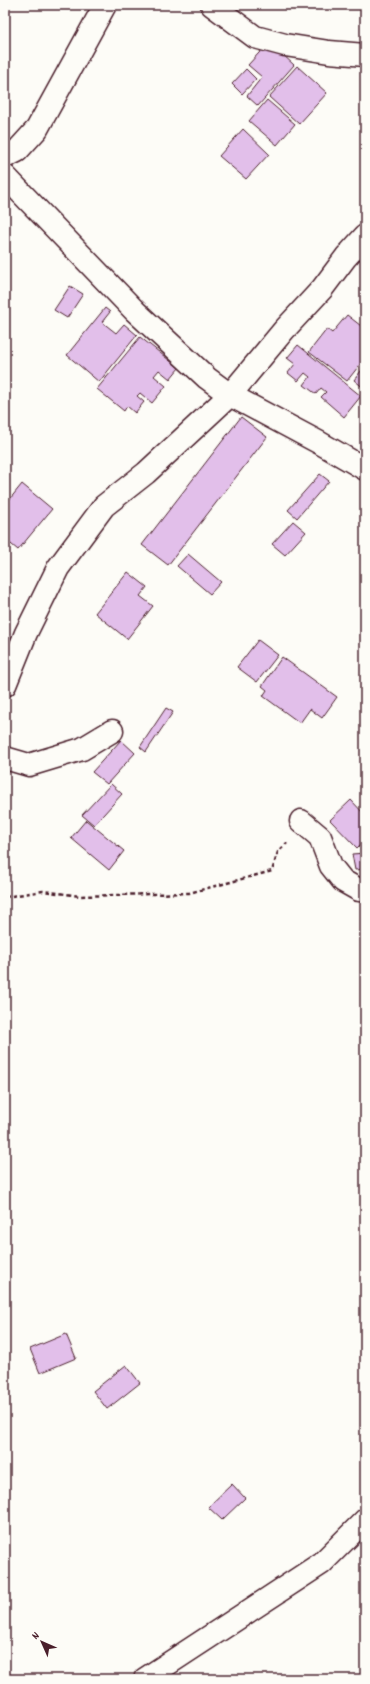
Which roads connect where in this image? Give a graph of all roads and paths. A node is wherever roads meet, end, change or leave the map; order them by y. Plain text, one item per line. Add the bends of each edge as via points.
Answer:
1 (105, 5) edge
2 (212, 5) edge
3 (365, 54) edge
4 (5, 157) edge
5 (5, 176) edge
6 (365, 236) edge
7 (230, 395) junction
8 (365, 469) edge
9 (5, 685) edge
10 (112, 731) dead end
11 (5, 758) edge
12 (301, 822) joint
13 (365, 891) edge
14 (5, 897) edge
15 (365, 1520) edge
16 (145, 1679) edge

1 - 4 street via 37,129 18,151
2 - 3 street via 255,36 329,52
5 - 7 street via 135,311 189,362
6 - 7 street
7 - 8 street
7 - 9 street via 146,473 104,506 58,568 18,651
10 - 11 street via 82,749 29,765
12 - 13 street via 320,837 331,866 343,881
12 - 14 path via 292,839 278,852 272,871 189,893 80,896 43,891
15 - 16 street via 322,1563

